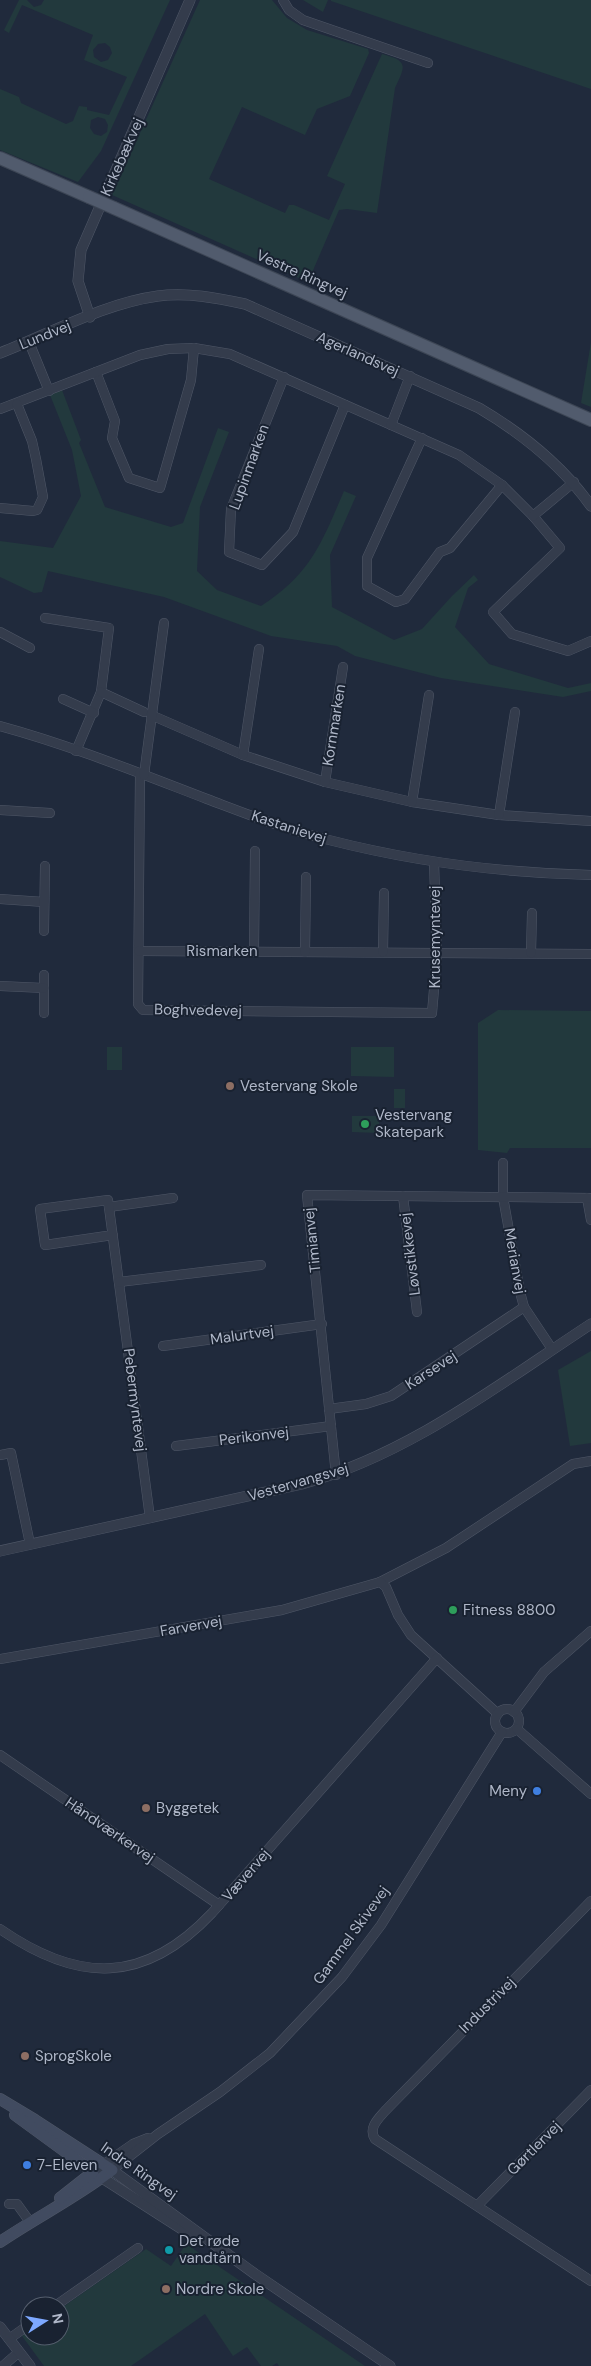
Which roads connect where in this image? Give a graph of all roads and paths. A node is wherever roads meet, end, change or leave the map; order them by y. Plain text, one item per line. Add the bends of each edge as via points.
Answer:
1 (190, 0) edge
2 (283, 0) edge
3 (428, 63) dead end
4 (0, 158) edge
5 (90, 317) junction
6 (29, 342) junction
7 (194, 348) junction
8 (0, 354) edge
9 (96, 372) junction
10 (410, 376) junction
11 (284, 377) junction
12 (49, 391) junction
13 (18, 404) junction
14 (345, 405) junction
15 (0, 410) edge
16 (591, 420) edge
17 (391, 426) junction
18 (422, 438) junction
19 (574, 482) junction
20 (502, 485) junction
21 (591, 506) edge
22 (0, 508) edge
23 (533, 516) junction
24 (45, 618) dead end
25 (164, 623) dead end
26 (0, 632) edge
27 (591, 641) edge
28 (30, 648) dead end
29 (259, 649) dead end
30 (344, 667) dead end
31 (100, 692) junction
32 (429, 694) dead end
33 (63, 699) dead end
34 (516, 712) dead end
35 (94, 713) junction
36 (147, 714) junction
37 (0, 726) edge
38 (76, 751) junction
39 (243, 755) junction
40 (142, 774) junction
41 (325, 782) junction
42 (412, 802) junction
43 (0, 810) edge
44 (50, 813) dead end
45 (499, 815) junction
46 (591, 821) edge
47 (255, 851) dead end
48 (434, 862) junction
49 (44, 866) dead end
50 (591, 875) edge
51 (306, 877) dead end
52 (384, 893) dead end
53 (0, 899) edge
54 (44, 902) junction
55 (532, 913) dead end
56 (44, 930) dead end
57 (138, 951) junction
58 (254, 952) junction
59 (305, 952) junction
60 (383, 952) junction
61 (531, 953) junction
62 (437, 954) junction
63 (591, 954) edge
64 (44, 975) dead end
65 (0, 986) edge
66 (44, 988) junction
67 (432, 1013) joint
68 (44, 1014) dead end
69 (503, 1163) dead end
70 (403, 1196) junction
71 (503, 1197) junction
72 (173, 1198) dead end
73 (589, 1198) edge
74 (109, 1207) junction
75 (591, 1220) edge
76 (113, 1235) junction
77 (261, 1265) dead end
78 (119, 1282) junction
79 (524, 1307) junction
80 (416, 1312) dead end
81 (322, 1324) junction
82 (591, 1324) edge
83 (163, 1346) dead end
84 (552, 1349) junction
85 (329, 1409) junction
86 (331, 1426) junction
87 (176, 1446) dead end
88 (0, 1455) edge
89 (591, 1461) edge
90 (336, 1474) junction
91 (150, 1518) junction
92 (30, 1544) junction
93 (0, 1550) edge
94 (380, 1582) junction
95 (591, 1632) edge
96 (437, 1658) junction
97 (0, 1659) edge
98 (514, 1712) junction
99 (498, 1714) junction
100 (517, 1729) junction
101 (502, 1732) junction
102 (0, 1756) edge
103 (591, 1794) edge
104 (591, 1901) edge
105 (219, 1905) junction
106 (0, 1929) edge
107 (591, 2090) edge
108 (0, 2101) edge
109 (108, 2167) junction
110 (98, 2175) junction
111 (9, 2204) dead end
112 (478, 2205) junction
113 (34, 2219) junction
114 (0, 2242) edge
115 (138, 2248) dead end
116 (256, 2274) junction
117 (591, 2281) edge
118 (69, 2296) edge
119 (0, 2327) edge
120 (20, 2331) edge
121 (9, 2339) junction
122 (19, 2352) junction
123 (3, 2366) edge
124 (30, 2366) edge
125 (390, 2366) edge

1 - 5 street, Kirkebækvej via 81,250 78,282
2 - 3 street via 289,10 303,20
4 - 16 main road, Vestre Ringvej, bridge
5 - 6 street, Lundvej
5 - 10 street, Agerlandsvej via 133,301 159,296 214,298 245,304
6 - 8 street, Lundvej
6 - 12 street
7 - 9 street via 168,348
7 - 9 street via 191,380 160,488 129,478 112,438 115,421
7 - 11 street via 230,354
9 - 12 street
10 - 17 street
10 - 19 street, Agerlandsvej via 480,408 510,426 538,447
11 - 14 street
11 - 14 street, Lupinmarken via 231,509 229,552 262,565 294,532
12 - 13 street
13 - 15 street
13 - 22 street via 32,441 43,497 37,510
14 - 17 street
17 - 18 street
18 - 20 street via 459,455
18 - 20 street via 367,558 367,586 396,602 405,599 440,552 450,548
19 - 21 street, Agerlandsvej
19 - 23 street
20 - 23 street
23 - 27 street via 560,548 493,612 512,634 568,651
24 - 31 street via 109,628
25 - 36 street
26 - 28 street
29 - 39 street
30 - 41 street, Kornmarken
31 - 35 street
31 - 36 street, Kornmarken
32 - 42 street
33 - 35 street
34 - 45 street
35 - 38 street
36 - 39 street, Kornmarken
36 - 40 street
37 - 38 street, Kastanievej
38 - 40 street, Kastanievej
39 - 41 street, Kornmarken
40 - 48 street, Kastanievej via 261,819 328,840
40 - 57 street, Boghvedevej
41 - 42 street, Kornmarken
42 - 45 street, Kornmarken
43 - 44 street
45 - 46 street, Kornmarken
47 - 58 street
48 - 50 street, Kastanievej via 539,874
48 - 62 street, Krusemyntevej
49 - 54 street
51 - 59 street
52 - 60 street
53 - 54 street
54 - 56 street
55 - 61 street
57 - 58 street, Rismarken
57 - 67 street, Boghvedevej via 138,1004 143,1010
58 - 59 street, Rismarken
59 - 60 street, Rismarken
60 - 62 street, Rismarken
61 - 62 street, Rismarken
61 - 63 street, Rismarken
62 - 67 street, Krusemyntevej
64 - 66 street
65 - 66 street
66 - 68 street
69 - 71 street, Merianvej
70 - 71 street, Timianvej
70 - 80 street, Løvstikkevej
70 - 81 street, Timianvej via 307,1195
71 - 73 street, Timianvej
71 - 79 street, Merianvej
72 - 74 street
73 - 75 street, Timianvej
74 - 76 street, Pebermyntevej
74 - 76 street via 108,1200 40,1209 45,1244
76 - 78 street, Pebermyntevej
77 - 78 street
78 - 91 street, Pebermyntevej
79 - 84 street, Merianvej
79 - 85 street, Karsevej via 391,1396 366,1404
81 - 83 street, Malurtvej
81 - 85 street, Timianvej
82 - 84 street, Vestervangsvej
84 - 90 street, Vestervangsvej via 404,1444
85 - 86 street, Timianvej
86 - 87 street, Perikonvej
86 - 90 street, Timianvej
88 - 92 street via 11,1452
89 - 94 street, Farvervej via 574,1464 446,1548
90 - 91 street, Vestervangsvej
91 - 92 street, Vestervangsvej
92 - 93 street, Vestervangsvej
94 - 96 street via 386,1587 407,1631
94 - 97 street, Farvervej via 282,1610
95 - 98 street via 544,1672
96 - 99 street
96 - 105 street, Vævervej
98 - 99 street via 506,1710
98 - 100 street via 519,1720
99 - 101 street via 496,1724
100 - 101 street via 510,1733
100 - 103 street
101 - 109 street, Gammel Skivevej via 379,1928 342,1977 270,2052 220,2092 158,2134 133,2144
102 - 105 street, Håndværkervej
104 - 112 street, Industrivej via 372,2128 375,2139
105 - 106 street, Vævervej via 192,1935 169,1950 125,1967 98,1969 60,1962
107 - 112 street, Gørtlervej
108 - 109 main road, Indre Ringvej
108 - 110 main road, Indre Ringvej
109 - 110 main road, Gammel Skivevej
109 - 116 street, Indre Ringvej
110 - 113 main road, Gammel Skivevej
110 - 116 street, Indre Ringvej
111 - 113 street via 17,2204
112 - 117 street
113 - 114 main road, Gammel Skivevej
115 - 118 street
116 - 125 street, Indre Ringvej
119 - 121 street
120 - 121 street
121 - 122 street
122 - 123 street
122 - 124 street

